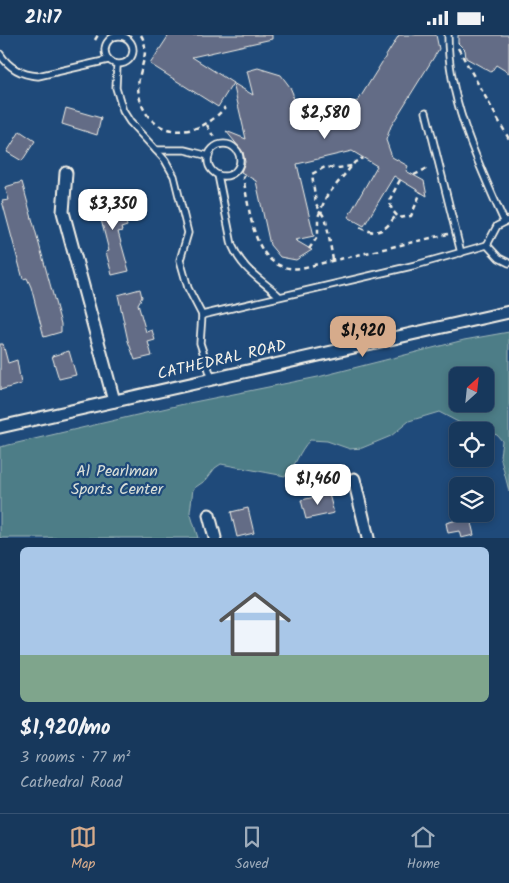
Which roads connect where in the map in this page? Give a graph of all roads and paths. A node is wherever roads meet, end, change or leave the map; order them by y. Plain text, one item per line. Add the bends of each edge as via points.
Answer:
1 (98, 35) edge
2 (141, 35) edge
3 (448, 35) edge
4 (95, 40) dead end
5 (456, 43) dead end
6 (0, 54) edge
7 (108, 60) junction
8 (117, 65) junction
9 (225, 107) dead end
10 (426, 112) dead end
11 (207, 125) junction
12 (216, 135) dead end
13 (509, 139) edge
14 (156, 150) junction
15 (208, 156) junction
16 (363, 158) dead end
17 (438, 163) junction
18 (352, 166) junction
19 (66, 173) dead end
20 (218, 175) junction
21 (244, 175) dead end
22 (414, 175) dead end
23 (400, 180) dead end
24 (421, 192) dead end
25 (320, 211) junction
26 (396, 215) junction
27 (506, 220) edge
28 (360, 227) dead end
29 (455, 233) junction
30 (487, 245) junction
31 (309, 249) dead end
32 (461, 253) junction
33 (333, 259) junction
34 (509, 263) edge
35 (279, 296) junction
36 (509, 312) edge
37 (202, 315) junction
38 (212, 379) junction
39 (114, 401) junction
40 (0, 427) edge
41 (354, 479) dead end
42 (209, 515) dead end
43 (215, 538) edge
44 (368, 538) edge

1 - 4 path
2 - 11 path via 146,55 138,88 148,114 162,126 179,131 196,130
3 - 27 lane via 452,78 465,125
5 - 13 path
6 - 7 lane via 18,71 38,76
7 - 8 lane
7 - 8 lane via 104,51 107,41 115,36 125,37 132,44 133,54 127,62
8 - 14 lane via 116,88 123,111
9 - 11 path
10 - 17 lane
11 - 12 path via 213,136
14 - 15 lane via 186,150
14 - 37 lane via 174,175 188,233 180,260 188,288
15 - 20 lane via 210,167
15 - 20 lane via 220,144 231,145 239,153 238,169 229,176
16 - 18 path
17 - 22 path
17 - 29 lane
18 - 25 path via 330,190
18 - 25 path via 326,167 312,173
19 - 39 street via 63,213
20 - 35 lane via 232,245 237,255 243,265
21 - 33 path via 242,178 258,244 267,258 280,267 294,269
23 - 26 path via 389,201
24 - 26 path via 411,216 404,219
25 - 31 path via 318,236
25 - 33 path via 326,219
26 - 28 path via 380,232
27 - 30 lane via 493,231
29 - 32 lane
29 - 33 path
30 - 32 lane
30 - 34 lane
32 - 35 lane
35 - 37 lane
36 - 38 street, CATHEDRAL ROAD
37 - 38 lane via 200,343
38 - 39 street, CATHEDRAL ROAD
39 - 40 street, CATHEDRAL ROAD
41 - 44 street
42 - 43 street

